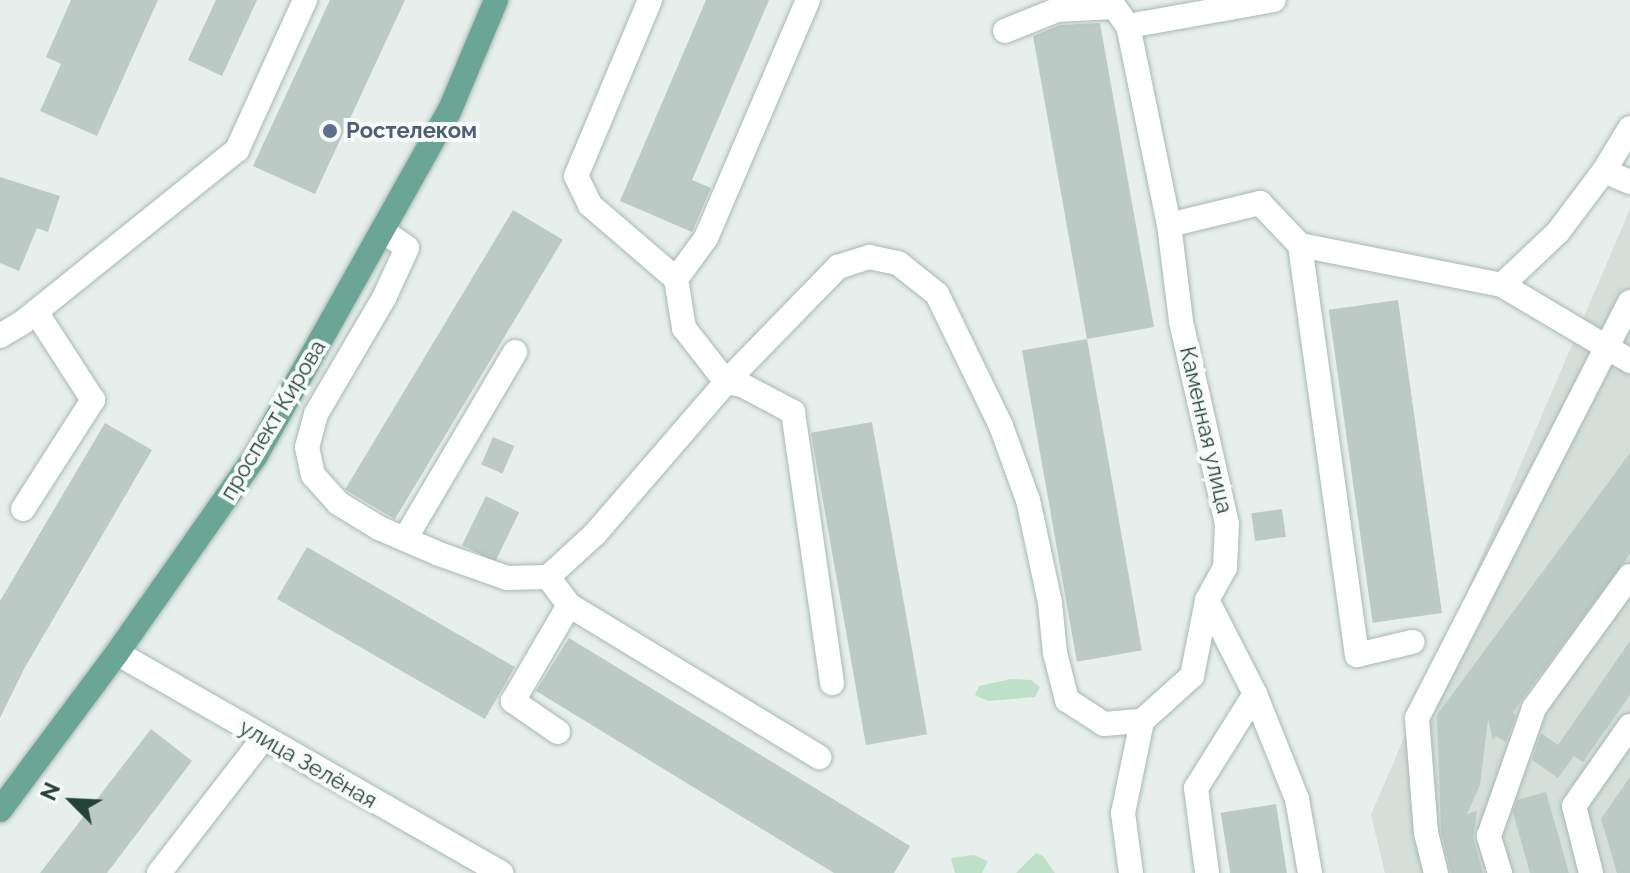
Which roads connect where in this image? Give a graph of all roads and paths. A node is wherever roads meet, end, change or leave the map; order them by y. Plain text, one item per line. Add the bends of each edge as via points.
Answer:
1 (305, 0) edge
2 (496, 0) edge
3 (650, 0) edge
4 (808, 0) edge
5 (1274, 0) edge
6 (1128, 26) junction
7 (1005, 31) dead end
8 (1630, 128) edge
9 (1604, 171) junction
10 (1630, 182) edge
11 (1169, 225) junction
12 (383, 231) junction
13 (1300, 245) junction
14 (676, 279) junction
15 (1502, 285) junction
16 (1630, 302) edge
17 (36, 312) junction
18 (0, 336) edge
19 (1607, 347) junction
20 (515, 352) dead end
21 (1630, 361) edge
22 (726, 382) junction
23 (23, 509) dead end
24 (405, 539) junction
25 (1630, 576) edge
26 (548, 577) junction
27 (1207, 600) junction
28 (569, 605) junction
29 (1412, 642) dead end
30 (117, 653) junction
31 (832, 683) dead end
32 (1255, 694) junction
33 (1142, 721) junction
34 (1630, 726) edge
35 (558, 732) dead end
36 (263, 739) junction
37 (819, 757) dead end
38 (0, 810) edge
39 (159, 873) edge
40 (501, 873) edge
41 (1131, 873) edge
42 (1207, 873) edge
43 (1310, 873) edge
44 (1436, 873) edge
45 (1500, 873) edge
46 (1591, 873) edge

1 - 17 street via 237,150
2 - 12 main road, проспект Кирова via 449,112
3 - 14 street via 576,176 590,205
4 - 14 street via 706,238
5 - 6 street
6 - 7 street via 1114,7 1057,10
6 - 11 street, Каменная улица
8 - 9 street
9 - 10 street
9 - 15 street via 1558,232
11 - 13 street via 1260,203
11 - 27 street, Каменная улица via 1181,321 1227,524 1225,568
12 - 24 street via 407,248 316,414 307,447 313,475 338,503
12 - 30 main road, проспект Кирова via 255,457
13 - 15 street
13 - 29 street via 1357,655
14 - 22 street via 684,328
15 - 19 street
16 - 19 street
17 - 18 street
17 - 23 street via 93,400
19 - 21 street
19 - 44 street via 1417,718 1426,833
20 - 24 street
22 - 26 street via 595,534
22 - 31 street via 793,412
22 - 33 street via 838,267 869,257 898,263 937,294 1001,426 1028,500 1067,700 1104,724
24 - 26 street via 507,578
25 - 45 street via 1534,708 1489,836
26 - 28 street
27 - 32 street
27 - 33 street, Каменная улица via 1192,676
28 - 35 street via 513,701
28 - 37 street
30 - 36 street, улица Зелёная
30 - 38 main road, проспект Кирова
32 - 42 street via 1196,788
32 - 43 street via 1297,799
33 - 41 street via 1123,813
34 - 46 street via 1574,806
36 - 39 street
36 - 40 street, улица Зелёная

